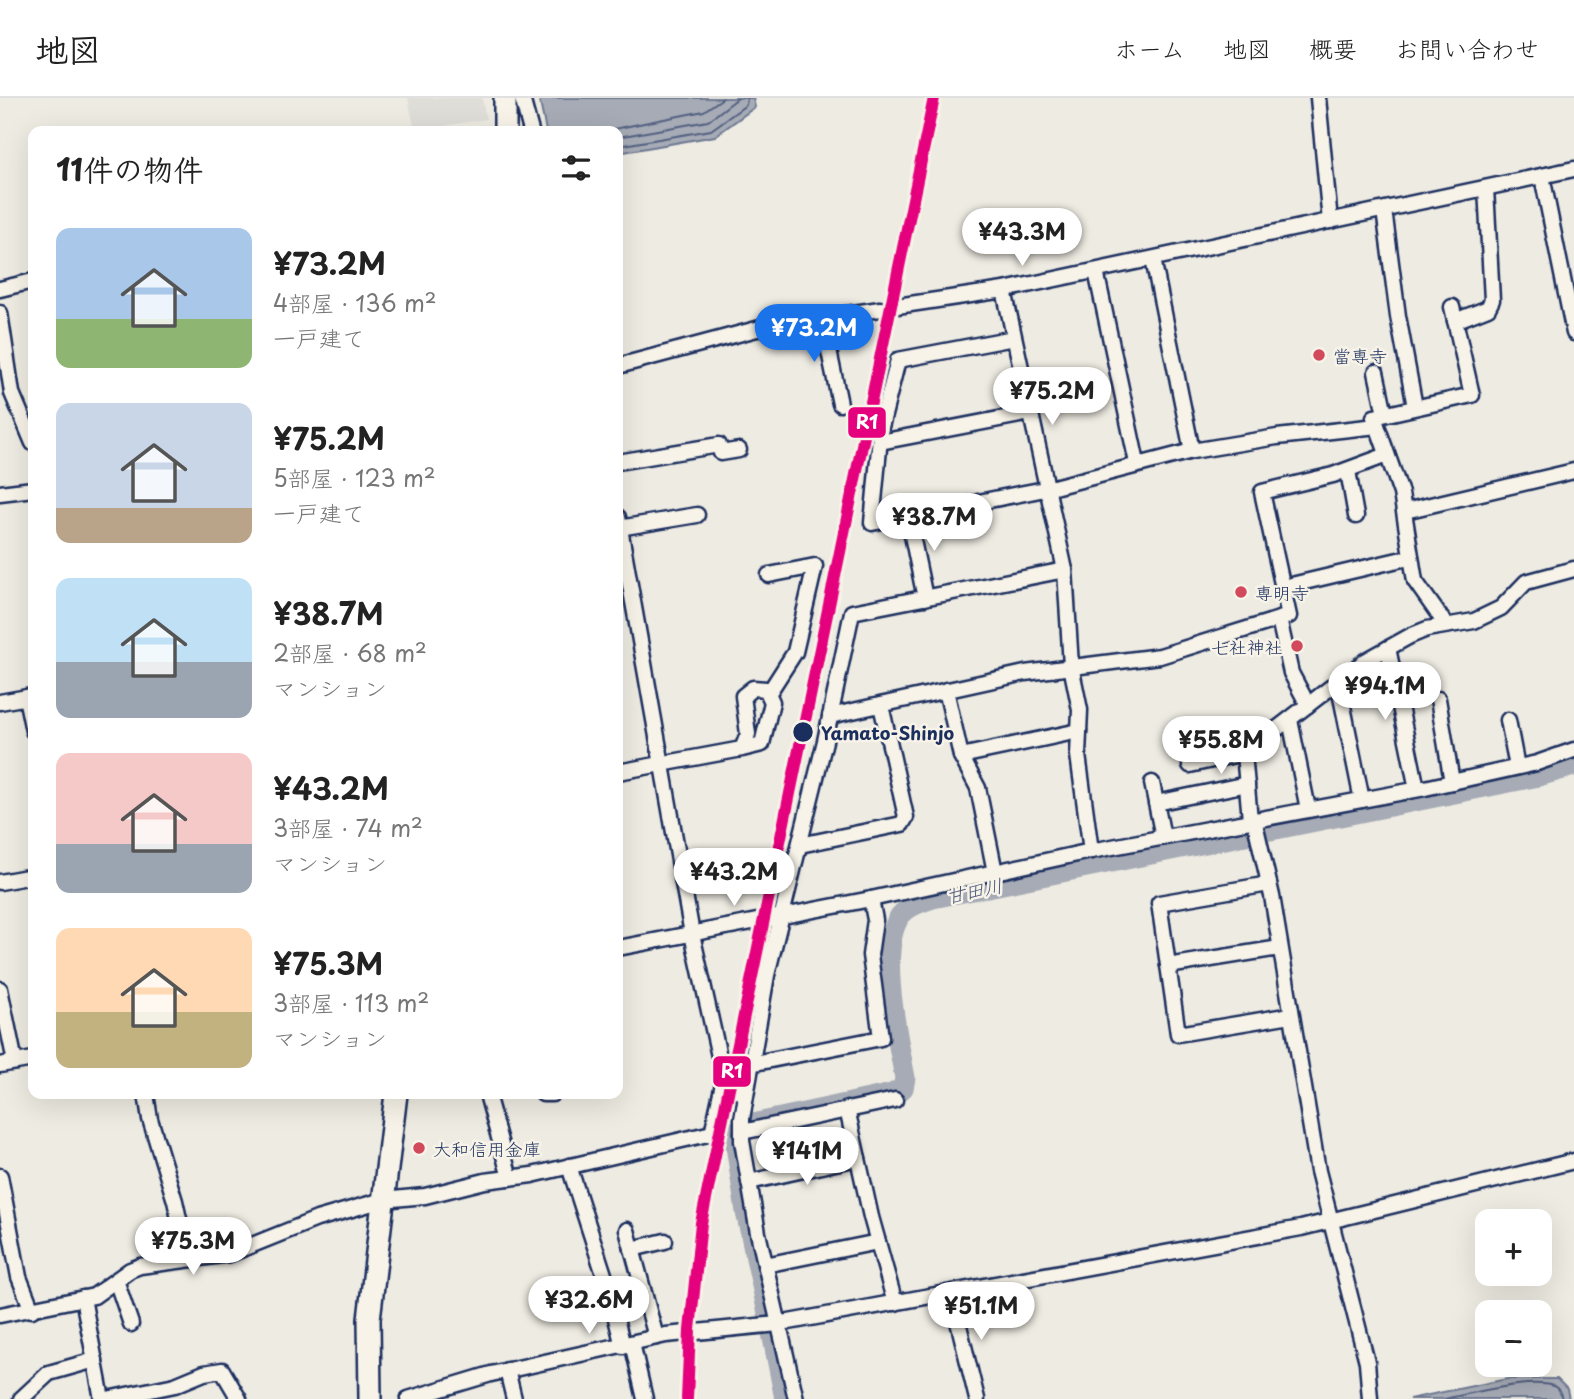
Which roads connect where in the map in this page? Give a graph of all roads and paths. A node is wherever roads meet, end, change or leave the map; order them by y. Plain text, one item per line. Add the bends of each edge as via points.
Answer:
1 (505, 98) edge
2 (522, 98) edge
3 (1318, 98) edge
4 (505, 126) edge
5 (530, 126) edge
6 (1574, 169) edge
7 (1542, 176) junction
8 (1486, 188) junction
9 (1384, 210) junction
10 (1330, 221) junction
11 (1153, 258) junction
12 (1096, 271) junction
13 (28, 282) edge
14 (0, 289) edge
15 (1004, 290) junction
16 (897, 306) dead end
17 (880, 309) dead end
18 (0, 313) edge
19 (822, 317) junction
20 (1574, 333) edge
21 (1014, 338) junction
22 (623, 365) edge
23 (1376, 372) dead end
24 (6, 394) edge
25 (840, 404) dead end
26 (1415, 407) junction
27 (1030, 413) junction
28 (1381, 420) junction
29 (28, 434) edge
30 (880, 442) junction
31 (739, 450) dead end
32 (1192, 451) junction
33 (1387, 455) junction
34 (623, 461) edge
35 (1137, 463) junction
36 (1348, 471) junction
37 (1574, 471) edge
38 (1050, 488) junction
39 (28, 490) edge
40 (0, 493) edge
41 (1405, 511) junction
42 (696, 515) dead end
43 (908, 516) junction
44 (1356, 516) dead end
45 (623, 523) edge
46 (623, 546) edge
47 (1411, 557) junction
48 (1574, 569) edge
49 (1065, 570) junction
50 (769, 575) dead end
51 (1283, 587) junction
52 (925, 598) junction
53 (1279, 619) junction
54 (1446, 625) junction
55 (1388, 648) junction
56 (1071, 666) junction
57 (1338, 682) junction
58 (946, 690) junction
59 (770, 691) junction
60 (28, 696) edge
61 (1438, 699) dead end
62 (0, 702) edge
63 (881, 705) junction
64 (1308, 705) junction
65 (830, 716) junction
66 (1290, 720) junction
67 (1508, 720) dead end
68 (1079, 731) junction
69 (742, 749) junction
70 (1574, 750) edge
71 (1244, 752) junction
72 (961, 756) junction
73 (661, 764) junction
74 (1191, 765) dead end
75 (1517, 767) junction
76 (623, 771) edge
77 (1452, 782) junction
78 (1152, 783) dead end
79 (1247, 783) junction
80 (1417, 789) junction
81 (1362, 800) junction
82 (1156, 803) junction
83 (1308, 809) junction
84 (1253, 821) junction
85 (1163, 837) junction
86 (800, 845) junction
87 (1091, 851) junction
88 (995, 872) junction
89 (28, 877) edge
90 (0, 882) edge
91 (1269, 884) junction
92 (871, 900) junction
93 (782, 916) junction
94 (692, 934) junction
95 (623, 947) edge
96 (1280, 948) junction
97 (1168, 966) junction
98 (0, 989) edge
99 (1291, 1015) junction
100 (28, 1060) edge
101 (7, 1063) edge
102 (750, 1065) junction
103 (724, 1079) junction
104 (745, 1096) junction
105 (147, 1099) edge
106 (395, 1099) edge
107 (488, 1099) edge
108 (895, 1100) dead end
109 (847, 1109) junction
110 (742, 1126) junction
111 (858, 1158) junction
112 (1574, 1161) edge
113 (570, 1171) junction
114 (0, 1176) edge
115 (510, 1178) junction
116 (749, 1182) junction
117 (383, 1200) junction
118 (1332, 1220) junction
119 (627, 1230) dead end
120 (665, 1241) dead end
121 (877, 1242) junction
122 (632, 1249) junction
123 (188, 1259) junction
124 (765, 1265) junction
125 (117, 1280) junction
126 (951, 1293) junction
127 (83, 1298) junction
128 (895, 1303) junction
129 (32, 1310) junction
130 (0, 1315) edge
131 (131, 1324) dead end
132 (778, 1324) junction
133 (656, 1337) junction
134 (627, 1344) junction
135 (95, 1360) junction
136 (507, 1370) junction
137 (20, 1399) edge
138 (105, 1399) edge
139 (239, 1399) edge
140 (370, 1399) edge
141 (408, 1399) edge
142 (513, 1399) edge
143 (645, 1399) edge
144 (796, 1399) edge
145 (977, 1399) edge
146 (1370, 1399) edge

1 - 4 highway
2 - 5 street
3 - 10 street
6 - 7 street
7 - 8 street
7 - 20 street
8 - 9 street
8 - 26 street via 1492,300 1488,308 1453,314 1472,395
9 - 10 street
9 - 26 street
10 - 11 street
11 - 12 street
11 - 32 street
12 - 15 street
12 - 35 street
13 - 14 street
15 - 16 street
15 - 21 street
17 - 19 street
18 - 24 street
19 - 22 street via 768,326
19 - 25 street
21 - 27 street
21 - 30 street via 898,360
23 - 28 street
24 - 29 street
26 - 28 street
27 - 30 street
27 - 38 street
28 - 32 street
28 - 33 street
30 - 43 street via 872,523
31 - 34 street via 721,453 719,445
32 - 35 street
33 - 36 street
33 - 41 street
35 - 38 street
36 - 44 street
36 - 51 street via 1262,492
37 - 41 street
38 - 43 street
38 - 49 street
39 - 40 street
41 - 47 street
42 - 45 street
43 - 52 street
46 - 73 street
47 - 51 street
47 - 54 street via 1419,588
48 - 54 street via 1527,582 1501,608 1474,621
49 - 52 street
49 - 56 street
50 - 59 street via 815,566 795,652
51 - 53 street via 1289,616
52 - 65 street via 852,612
53 - 56 street via 1160,656
53 - 64 street via 1291,673
54 - 55 street
55 - 57 street
55 - 80 street
56 - 58 street
56 - 68 street via 1080,710
57 - 64 street
57 - 81 street
58 - 63 street
58 - 72 street
59 - 69 street via 765,740
59 - 69 street via 760,687 743,696 748,734
60 - 62 street
61 - 77 street
63 - 65 street
63 - 86 street via 906,817 902,824
64 - 66 street
65 - 86 street
66 - 71 street via 1248,743
66 - 83 street
67 - 75 street
68 - 72 street
68 - 87 street
69 - 73 street
70 - 75 street
71 - 74 street
71 - 79 street
72 - 88 street via 978,788
73 - 76 street
73 - 94 street
75 - 77 street
77 - 80 street
78 - 82 street
79 - 82 street
79 - 84 street
80 - 81 street
81 - 83 street
82 - 85 street
83 - 84 street
84 - 85 street
84 - 91 street
85 - 87 street
86 - 93 street
87 - 88 street
88 - 92 street
89 - 90 street
91 - 96 street
91 - 97 street via 1159,903
92 - 93 street
92 - 102 street via 875,920 870,955 881,1038
93 - 94 street
93 - 102 street
94 - 95 street
94 - 103 street
96 - 97 street
96 - 99 street
97 - 99 street via 1178,1034
98 - 101 street
99 - 118 street via 1318,1171
100 - 101 street
102 - 104 street
103 - 104 street
103 - 113 street via 712,1133
104 - 110 street
105 - 123 street
106 - 117 highway
107 - 115 street
108 - 109 street
109 - 110 street
109 - 111 street
110 - 116 street
111 - 116 street
111 - 121 street
112 - 118 street
113 - 115 street
113 - 134 street
114 - 129 street via 19,1277
115 - 117 street
116 - 124 street
117 - 123 street via 317,1219 230,1254
117 - 140 highway via 369,1319
118 - 126 street
118 - 146 street via 1367,1362
119 - 122 street
120 - 122 street
121 - 124 street
121 - 128 street
122 - 133 street
123 - 125 street via 141,1266
124 - 132 street
125 - 127 street via 102,1293
125 - 131 street
126 - 128 street
126 - 145 street
127 - 129 street
127 - 135 street
128 - 132 street
129 - 130 street
132 - 133 street
132 - 144 street
133 - 134 street
134 - 136 street
134 - 143 street
135 - 137 street via 49,1373
135 - 138 street
136 - 141 street
136 - 142 street
138 - 139 street via 222,1370

